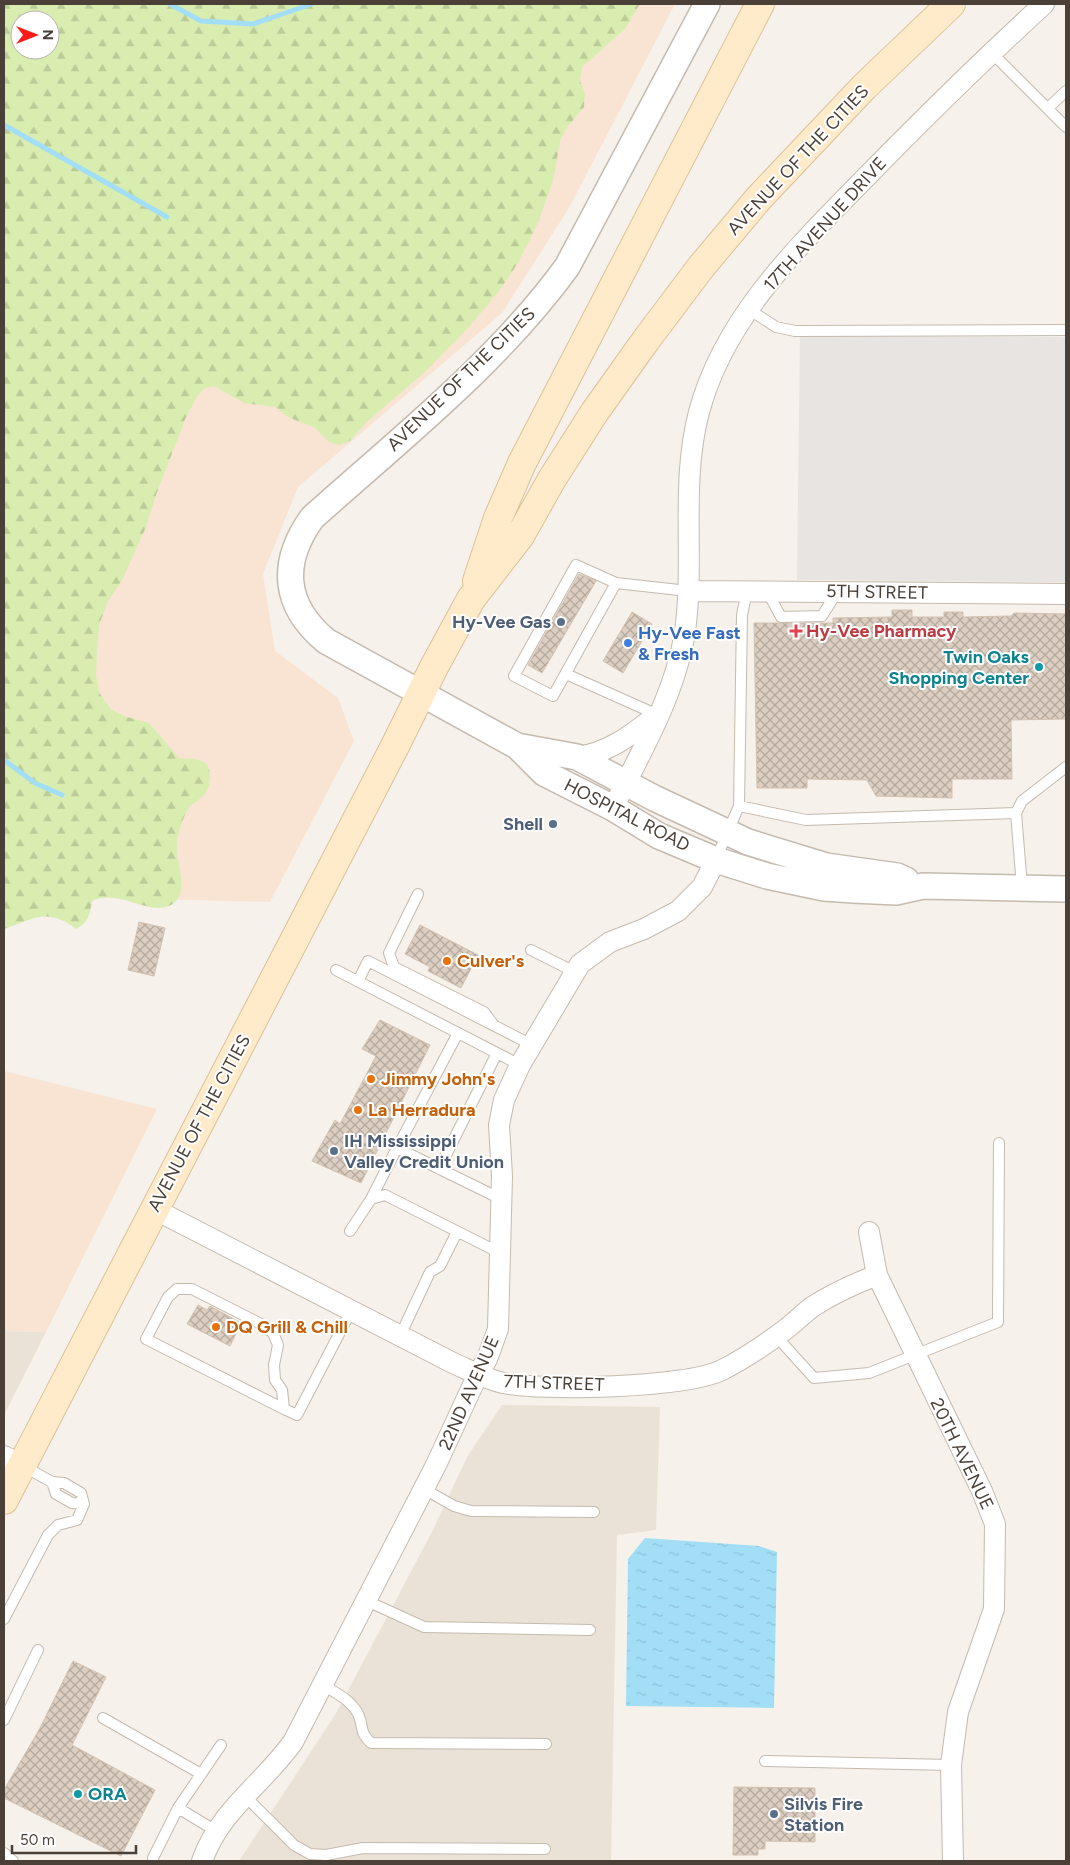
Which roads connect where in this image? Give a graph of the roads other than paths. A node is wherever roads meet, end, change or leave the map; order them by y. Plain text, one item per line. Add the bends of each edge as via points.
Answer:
1 (707, 4) edge
2 (760, 4) edge
3 (777, 4) edge
4 (951, 4) edge
5 (1044, 4) edge
6 (991, 52) junction
7 (1066, 91) edge
8 (1048, 108) junction
9 (1066, 127) edge
10 (688, 143) junction
11 (750, 310) junction
12 (1066, 330) edge
13 (616, 583) junction
14 (688, 591) junction
15 (757, 591) junction
16 (1066, 594) edge
17 (471, 599) junction
18 (566, 674) junction
19 (421, 693) junction
20 (658, 714) junction
21 (395, 746) junction
22 (517, 746) junction
23 (577, 757) junction
24 (1066, 767) edge
25 (626, 783) junction
26 (739, 806) junction
27 (614, 808) junction
28 (1016, 813) junction
29 (727, 834) junction
30 (716, 860) junction
31 (923, 886) junction
32 (1022, 888) junction
33 (1066, 888) edge
34 (418, 894) dead end
35 (531, 950) dead end
36 (336, 970) dead end
37 (575, 972) junction
38 (358, 981) junction
39 (270, 986) dead end
40 (495, 1026) junction
41 (458, 1033) junction
42 (532, 1045) junction
43 (497, 1053) junction
44 (520, 1065) junction
45 (999, 1143) dead end
46 (397, 1148) junction
47 (439, 1169) junction
48 (371, 1199) junction
49 (500, 1199) junction
50 (154, 1209) junction
51 (350, 1231) dead end
52 (457, 1232) junction
53 (869, 1232) dead end
54 (498, 1252) junction
55 (877, 1275) junction
56 (351, 1311) junction
57 (400, 1336) junction
58 (776, 1336) junction
59 (915, 1355) junction
60 (478, 1374) junction
61 (284, 1409) junction
62 (13, 1461) edge
63 (424, 1489) junction
64 (4, 1500) edge
65 (594, 1512) dead end
66 (367, 1601) junction
67 (4, 1619) edge
68 (590, 1630) dead end
69 (38, 1650) dead end
70 (323, 1685) junction
71 (103, 1718) dead end
72 (4, 1720) edge
73 (546, 1744) dead end
74 (221, 1745) dead end
75 (765, 1761) dead end
76 (951, 1765) junction
77 (201, 1774) junction
78 (244, 1795) junction
79 (178, 1808) junction
80 (216, 1831) junction
81 (545, 1849) dead end
82 (4, 1853) edge
83 (153, 1858) dead end
84 (13, 1861) edge
85 (202, 1861) edge
86 (953, 1861) edge

1 - 19 street, AVENUE OF THE CITIES via 567,267 543,300 495,352 312,518 298,536 290,570 290,586 304,618 326,641
2 - 10 main road, AVENUE OF THE CITIES
3 - 10 main road, AVENUE OF THE CITIES
4 - 17 main road, AVENUE OF THE CITIES via 802,150 701,267 610,389 520,536
5 - 6 street, 17TH AVENUE DRIVE
6 - 8 lane
6 - 11 street, 17TH AVENUE DRIVE via 815,230
7 - 8 lane
8 - 9 lane
10 - 17 main road, AVENUE OF THE CITIES via 522,463 498,518
11 - 12 lane via 776,328 795,331
11 - 14 street, 17TH AVENUE DRIVE via 714,366 694,436 689,475
13 - 14 lane
13 - 18 lane
13 - 18 lane via 576,565 514,676 553,696
14 - 15 street, 5TH STREET
14 - 20 street, 17TH AVENUE DRIVE via 680,656
15 - 16 street, 5TH STREET
15 - 26 lane via 742,616
17 - 19 main road, AVENUE OF THE CITIES
18 - 20 lane
19 - 21 main road, AVENUE OF THE CITIES
19 - 22 street, HOSPITAL ROAD
20 - 23 street via 608,749
20 - 25 street, 17TH AVENUE DRIVE
21 - 39 main road, AVENUE OF THE CITIES
21 - 50 main road, AVENUE OF THE CITIES
22 - 23 street, HOSPITAL ROAD
22 - 27 street, HOSPITAL ROAD via 544,773
23 - 25 street, HOSPITAL ROAD
24 - 28 lane via 1022,801
25 - 27 street, 17TH AVENUE DRIVE
25 - 29 street, HOSPITAL ROAD
26 - 28 lane via 806,820
26 - 29 lane
27 - 30 street, HOSPITAL ROAD via 659,836
28 - 32 lane
29 - 30 lane
29 - 31 street, HOSPITAL ROAD via 817,864 897,876
30 - 31 street, HOSPITAL ROAD via 767,876 824,888 896,892
30 - 37 street, 22ND AVENUE via 702,887 678,911 610,942 580,964
31 - 32 street, HOSPITAL ROAD
32 - 33 street, HOSPITAL ROAD
34 - 40 lane via 389,953 394,967 484,1012
35 - 37 lane
36 - 38 lane
37 - 42 street, 22ND AVENUE
38 - 40 lane via 368,961
38 - 41 lane
40 - 42 lane
41 - 43 lane
41 - 46 lane
42 - 44 street, 22ND AVENUE
43 - 44 lane
43 - 47 lane
44 - 49 street, 22ND AVENUE via 504,1100 499,1125
45 - 59 lane via 998,1322
46 - 47 lane
46 - 48 lane
47 - 49 lane
48 - 51 lane
48 - 52 lane via 385,1195
49 - 54 street, 22ND AVENUE
50 - 56 street, 7TH STREET
50 - 62 main road, AVENUE OF THE CITIES
52 - 54 lane
52 - 57 lane via 440,1266 430,1272
53 - 55 street, 20TH AVENUE
54 - 60 street, 22ND AVENUE via 498,1329
55 - 58 street, 7TH STREET via 812,1308
55 - 59 street, 20TH AVENUE
56 - 57 street, 7TH STREET
56 - 61 lane via 297,1415
57 - 60 street, 7TH STREET
58 - 59 lane via 814,1378 869,1373
58 - 60 street, 7TH STREET via 720,1371 692,1379 564,1386 504,1383
59 - 76 street, 20TH AVENUE via 995,1524 994,1609 958,1712
60 - 63 street, 22ND AVENUE
61 - 61 lane via 146,1339 168,1296 177,1289 192,1289 273,1333 278,1345 275,1380 282,1390
62 - 64 main road, AVENUE OF THE CITIES
62 - 67 lane via 81,1493 84,1504 77,1520 58,1525 48,1535
63 - 65 lane via 454,1506 471,1510
63 - 66 street, 22ND AVENUE
66 - 68 lane via 424,1626
66 - 70 street, 22ND AVENUE
69 - 72 lane
70 - 73 lane via 350,1703 359,1716 362,1734 371,1743
70 - 78 street, 22ND AVENUE via 281,1758
71 - 77 lane
74 - 77 lane
75 - 76 lane
76 - 86 street, 20TH AVENUE
77 - 79 lane
78 - 80 street, 22ND AVENUE
78 - 81 lane via 294,1845 310,1854 326,1855 363,1848
79 - 80 lane
79 - 83 lane
80 - 85 street, 22ND AVENUE
82 - 84 lane

